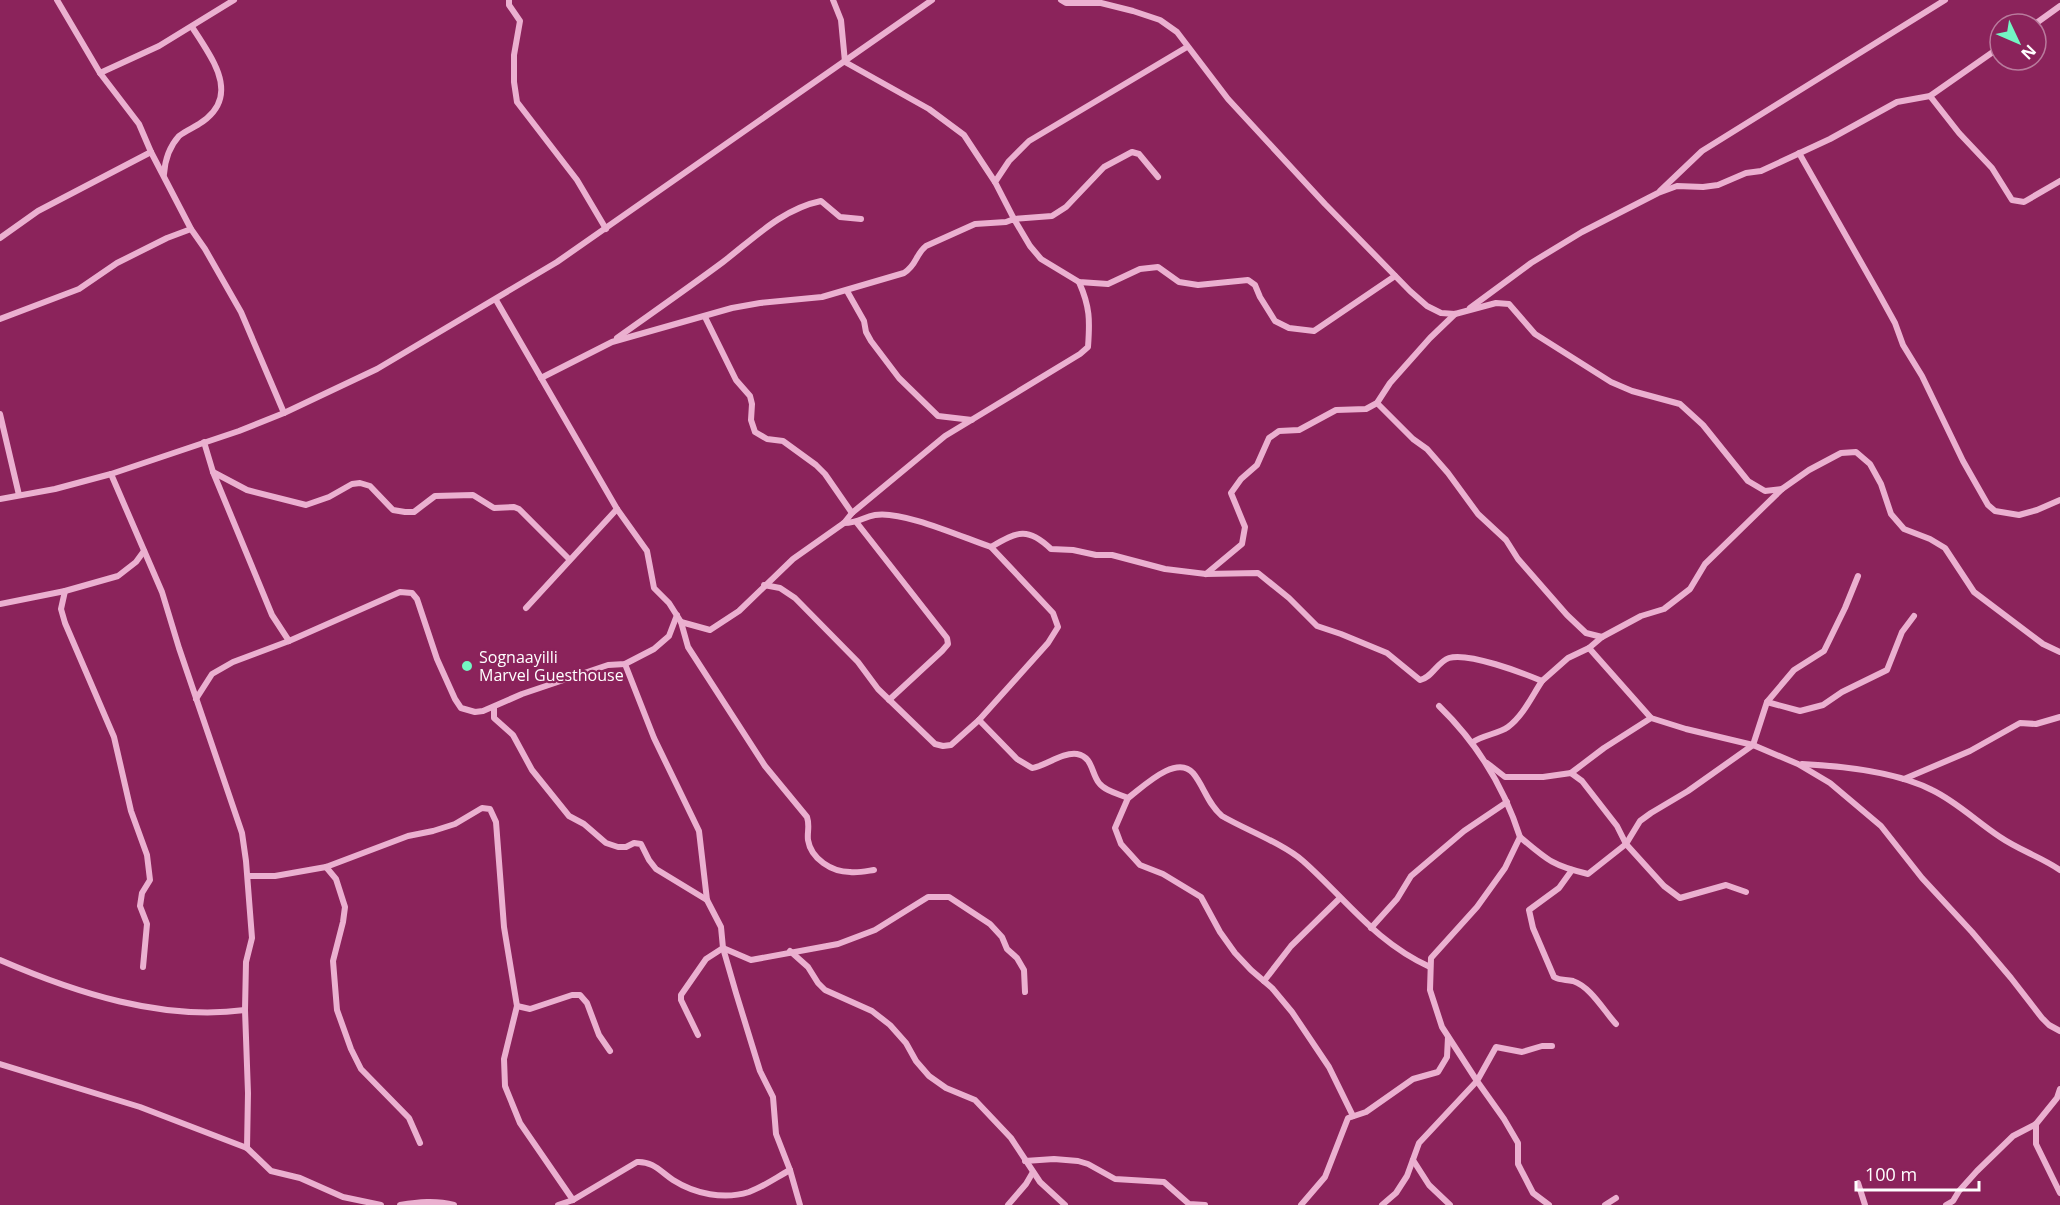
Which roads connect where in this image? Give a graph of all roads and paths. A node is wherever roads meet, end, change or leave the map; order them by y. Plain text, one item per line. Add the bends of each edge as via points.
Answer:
1 (57, 0) edge
2 (234, 0) edge
3 (509, 0) edge
4 (833, 0) edge
5 (932, 0) edge
6 (1061, 0) edge
7 (1945, 0) edge
8 (192, 27) junction
9 (1187, 47) junction
10 (1988, 55) edge
11 (844, 62) junction
12 (100, 74) junction
13 (1930, 96) junction
14 (151, 152) junction
15 (1799, 153) junction
16 (164, 175) junction
17 (1158, 177) dead end
18 (2060, 181) edge
19 (995, 182) junction
20 (1658, 193) junction
21 (861, 219) dead end
22 (1014, 219) junction
23 (191, 229) junction
24 (606, 229) junction
25 (0, 238) edge
26 (1395, 276) junction
27 (1079, 282) junction
28 (847, 291) junction
29 (496, 300) junction
30 (1468, 310) junction
31 (1455, 314) junction
32 (705, 316) junction
33 (0, 319) edge
34 (612, 342) junction
35 (542, 378) junction
36 (1377, 403) junction
37 (284, 413) junction
38 (0, 414) edge
39 (972, 420) junction
40 (204, 442) junction
41 (213, 472) junction
42 (111, 474) junction
43 (1782, 489) junction
44 (20, 495) junction
45 (0, 499) edge
46 (2060, 500) edge
47 (616, 509) junction
48 (852, 513) junction
49 (844, 523) junction
50 (857, 523) junction
51 (992, 547) junction
52 (144, 551) junction
53 (569, 560) junction
54 (1206, 574) junction
55 (1858, 576) dead end
56 (764, 585) junction
57 (66, 591) junction
58 (0, 604) edge
59 (526, 608) dead end
60 (677, 615) junction
61 (1914, 616) dead end
62 (681, 622) junction
63 (1602, 638) junction
64 (289, 641) junction
65 (1589, 648) junction
66 (2060, 652) edge
67 (625, 664) junction
68 (1542, 681) junction
69 (196, 699) junction
70 (889, 700) junction
71 (1767, 702) junction
72 (494, 706) junction
73 (1439, 706) dead end
74 (2060, 717) edge
75 (1651, 718) junction
76 (979, 720) junction
77 (1473, 742) dead end
78 (1753, 745) junction
79 (1487, 763) junction
80 (1798, 764) junction
81 (1571, 773) junction
82 (1904, 779) junction
83 (1128, 798) junction
84 (1507, 802) junction
85 (1520, 837) junction
86 (1626, 844) junction
87 (326, 867) junction
88 (874, 870) dead end
89 (1572, 870) junction
90 (2060, 870) edge
91 (248, 876) junction
92 (1746, 892) dead end
93 (1340, 898) junction
94 (707, 900) junction
95 (1371, 928) junction
96 (723, 948) junction
97 (790, 951) junction
98 (0, 960) edge
99 (143, 967) dead end
100 (1430, 967) junction
101 (1264, 981) junction
102 (1025, 992) dead end
103 (517, 1006) junction
104 (245, 1010) junction
105 (1616, 1024) dead end
106 (2060, 1031) edge
107 (698, 1035) dead end
108 (1448, 1036) junction
109 (1552, 1046) dead end
110 (610, 1051) dead end
111 (0, 1064) edge
112 (1477, 1081) junction
113 (2060, 1089) edge
114 (1353, 1116) junction
115 (2036, 1124) junction
116 (420, 1143) dead end
117 (247, 1148) junction
118 (1413, 1160) junction
119 (1025, 1161) junction
120 (790, 1170) junction
121 (1033, 1172) junction
122 (1858, 1183) dead end
123 (2060, 1193) edge
124 (1616, 1198) dead end
125 (573, 1200) junction
126 (381, 1205) edge
127 (400, 1205) edge
128 (454, 1205) edge
129 (558, 1205) edge
130 (800, 1205) edge
131 (1008, 1205) edge
132 (1065, 1205) edge
133 (1205, 1205) edge
134 (1301, 1205) edge
135 (1382, 1205) edge
136 (1450, 1205) edge
137 (1549, 1205) edge
138 (1605, 1205) edge
139 (1865, 1205) edge
140 (1946, 1205) edge

1 - 12 street
2 - 8 street
3 - 24 street via 520,21 514,55 517,102 577,180
4 - 11 street via 841,20
5 - 11 street
6 - 9 street via 1101,3 1160,20 1177,32
7 - 20 street via 1702,152
8 - 12 street
8 - 16 street via 215,65 222,90 220,105 213,115 181,134 172,145
9 - 19 street via 1029,141
9 - 26 street via 1236,107
10 - 13 street
11 - 19 street via 929,109 964,135
11 - 24 street
12 - 14 street via 139,124
13 - 15 street via 1897,102
13 - 18 street via 1992,168 2012,200 2024,202
14 - 16 street
14 - 25 street via 38,212
15 - 20 street via 1718,185 1677,186
15 - 46 street via 1890,313 1988,505 1995,511 2019,515
16 - 23 street
17 - 22 street via 1139,154 1132,152 1104,167 1066,207 1052,216
19 - 22 street
20 - 30 street via 1531,263
21 - 34 street via 840,216 820,201 803,204
22 - 27 street via 1041,259
22 - 28 street via 975,224 926,246 904,273
23 - 33 street via 117,263 78,289
23 - 37 street via 241,312
24 - 29 street
26 - 27 street via 1314,331 1289,328 1275,321 1255,285 1248,280 1198,285 1179,282 1158,267 1140,268 1108,284
26 - 31 street via 1427,306
27 - 39 street via 1088,303 1088,346
28 - 32 street via 750,305
28 - 39 street via 871,341 899,378 938,416
29 - 35 street
29 - 37 street via 377,369
30 - 31 street
30 - 43 street via 1509,304 1535,334 1611,382 1680,405 1703,425 1748,481 1765,491
31 - 36 street via 1423,345
32 - 34 street
32 - 48 street via 736,380 750,396 755,432 783,441 816,465
34 - 35 street
35 - 47 street
36 - 54 street via 1366,409 1336,410 1299,430 1279,431 1269,438 1257,465 1231,492 1245,528 1242,544
36 - 63 street via 1441,465 1478,514 1506,540 1567,615 1586,633
37 - 40 street
38 - 44 street
39 - 48 street via 945,435
40 - 41 street
40 - 42 street
41 - 53 street via 247,490 306,505 360,483 370,486 393,510 405,512 414,512 435,496 473,495 494,508 519,509
41 - 64 street via 272,615
42 - 44 street
42 - 52 street
43 - 63 street via 1705,564 1690,590 1664,609 1641,616
43 - 66 street via 1841,453 1856,452 1870,464 1891,513 1904,529 1945,548 1974,592 2043,644
44 - 45 street
47 - 53 street
47 - 60 street via 647,551 654,588
48 - 49 street
49 - 50 street
49 - 56 street
50 - 51 street via 875,515 896,517
50 - 70 street via 947,638 948,644 942,651
51 - 54 street via 1027,532 1051,549 1112,555 1165,569
51 - 76 street via 1053,613 1058,627
52 - 57 street via 118,576
52 - 69 street via 162,592
53 - 59 street
54 - 68 street via 1258,573 1317,626 1387,653 1420,680 1427,679 1448,658 1461,656
55 - 71 street via 1824,651 1794,670
56 - 62 street via 739,611 710,630
56 - 70 street via 780,588 795,598
57 - 58 street
57 - 99 street via 62,609 65,623 114,737 131,811 147,855 150,880 140,906 147,924
60 - 62 street
60 - 67 street via 669,636
61 - 71 street via 1902,632 1887,670 1823,705 1800,711
62 - 88 street via 688,647 765,766 807,817 811,853 821,863 849,873
63 - 65 street
64 - 69 street via 212,674
64 - 72 street via 407,591 417,599 437,659 461,708 475,712
65 - 68 street via 1568,658
65 - 75 street
67 - 72 street via 608,665
67 - 94 street via 654,738 699,831
68 - 77 street via 1507,727
69 - 91 street via 242,833
70 - 76 street via 936,744 943,746 957,741
71 - 78 street
72 - 94 street via 494,718 513,735 532,770 569,816 606,843 618,847 640,844 656,869
73 - 79 street via 1459,725
74 - 82 street via 2036,724 2020,723 1970,751
75 - 78 street
75 - 81 street
76 - 83 street via 1017,759 1032,768 1077,754 1090,762 1099,783
78 - 80 street
78 - 86 street via 1640,821
79 - 81 street via 1505,777
79 - 84 street
80 - 82 street
80 - 106 street via 1830,783 1873,818 2042,1018
81 - 86 street via 1593,794
82 - 90 street via 1932,790 2000,837
83 - 93 street via 1174,766 1184,767 1193,773 1222,816 1302,860
83 - 101 street via 1114,828 1121,844 1140,865 1201,897 1235,953
84 - 85 street
84 - 95 street via 1464,831 1411,876
85 - 89 street via 1548,861
85 - 100 street via 1504,868 1431,958
86 - 89 street via 1588,874
86 - 92 street via 1680,898 1726,885
87 - 91 street via 294,874
87 - 103 street via 408,836 455,824 482,808 490,809 496,822 504,927
87 - 116 street via 336,879 345,907 333,961 337,1010 361,1069 409,1118
89 - 105 street via 1559,888 1529,910 1533,928 1554,977 1573,981 1585,989
91 - 104 street via 252,938 246,962
93 - 95 street
93 - 101 street via 1291,945
94 - 96 street via 722,927
95 - 100 street via 1401,952
96 - 97 street via 751,960
96 - 107 street via 706,959 681,995
96 - 120 street via 760,1071 773,1097 776,1134
97 - 102 street via 838,944 874,930 928,897 949,897 990,924 1002,937 1007,950 1024,970
97 - 119 street via 825,990 873,1011 890,1025 929,1076 975,1100 1011,1138
98 - 104 street via 31,974 136,1005 222,1013
100 - 108 street via 1430,990
101 - 114 street via 1292,1012 1329,1067
103 - 110 street via 530,1009 579,995 587,1003 599,1035
103 - 125 street via 504,1059 505,1086 520,1124
104 - 117 street
108 - 112 street
108 - 114 street via 1447,1057 1438,1072 1413,1079 1366,1112
109 - 112 street via 1522,1052 1496,1047
111 - 117 street via 140,1107
112 - 118 street via 1419,1143
112 - 137 street via 1518,1143 1518,1164 1533,1193
113 - 115 street
114 - 134 street via 1348,1118 1325,1177
115 - 123 street via 2036,1144
115 - 140 street via 2013,1136
117 - 126 street via 271,1172 300,1178 343,1197
118 - 135 street via 1396,1193
118 - 136 street via 1429,1185
119 - 121 street
119 - 133 street via 1078,1161 1114,1179 1164,1182 1189,1204
120 - 125 street via 750,1191 727,1197 693,1189 658,1167 637,1162
120 - 130 street
121 - 131 street
121 - 132 street
122 - 139 street
124 - 138 street
125 - 129 street
127 - 128 street

